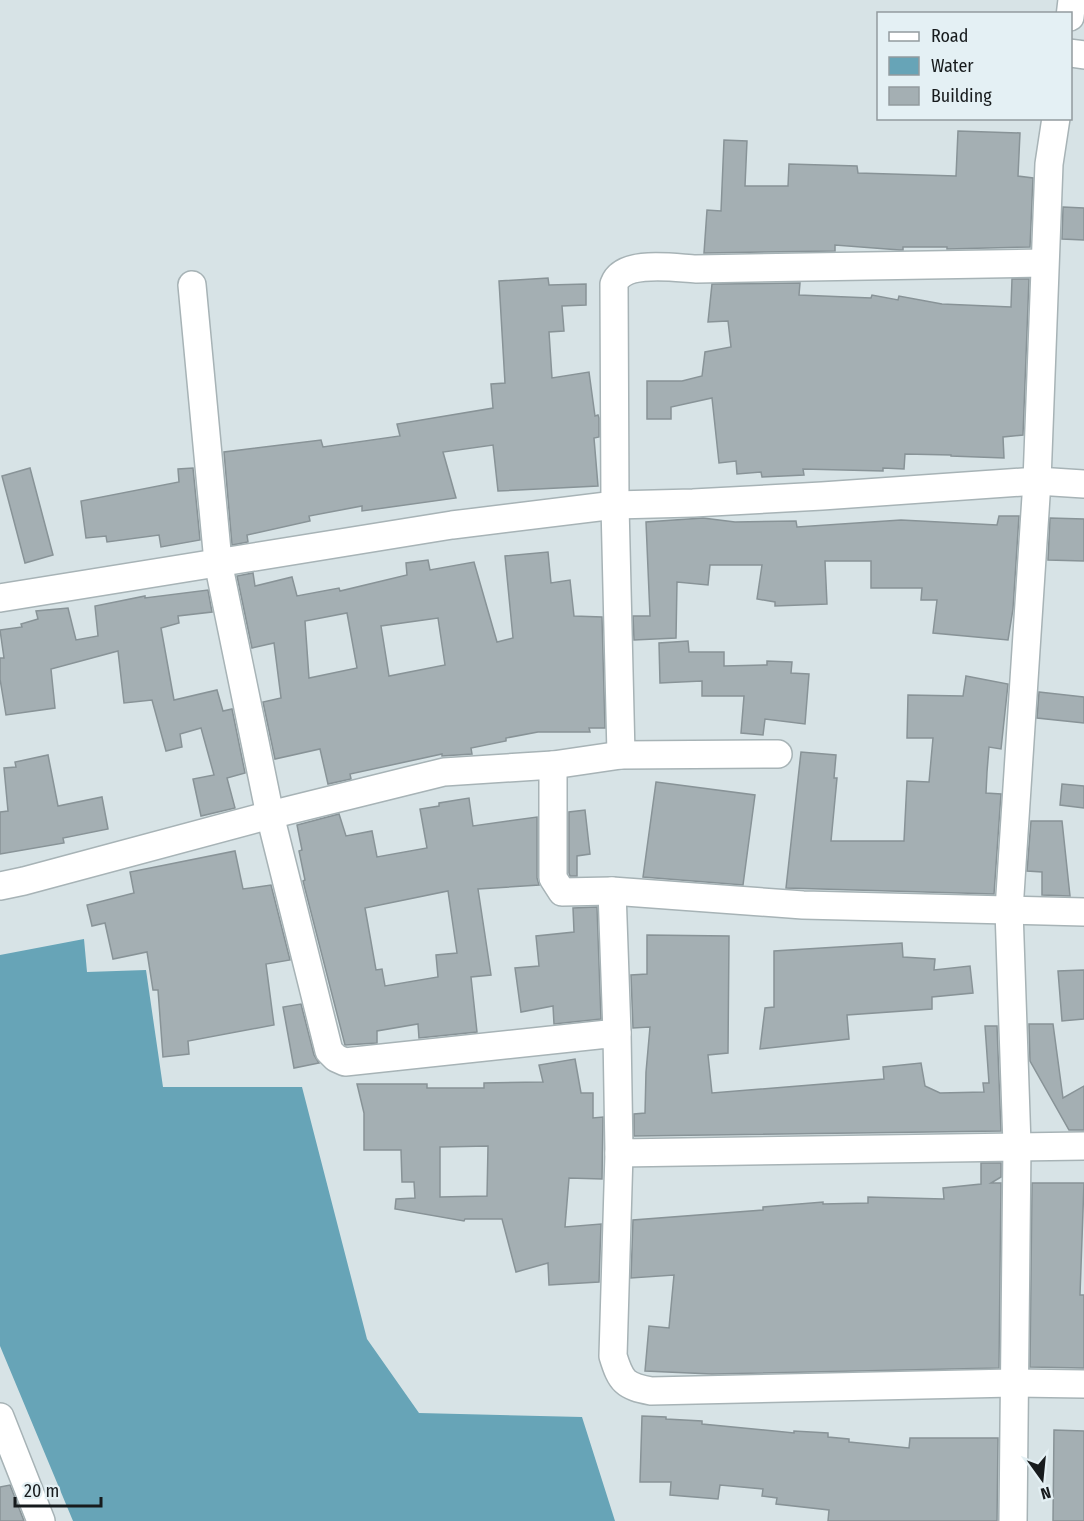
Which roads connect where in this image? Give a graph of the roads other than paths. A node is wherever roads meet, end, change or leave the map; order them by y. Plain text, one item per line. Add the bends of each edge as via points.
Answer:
1 (1056, 120) edge
2 (1044, 263) junction
3 (192, 285) dead end
4 (1037, 481) junction
5 (1084, 484) edge
6 (615, 505) junction
7 (218, 562) junction
8 (0, 598) edge
9 (778, 754) dead end
10 (621, 755) junction
11 (553, 765) junction
12 (270, 815) junction
13 (0, 886) edge
14 (612, 891) junction
15 (1009, 910) junction
16 (1084, 912) edge
17 (617, 1033) junction
18 (1017, 1145) junction
19 (1084, 1146) edge
20 (619, 1153) junction
21 (1013, 1383) junction
22 (1084, 1384) edge
23 (0, 1417) edge
24 (41, 1521) edge
25 (1013, 1521) edge

1 - 2 street via 1049,164
2 - 4 street
2 - 6 street via 696,269 648,266 620,274 614,284
3 - 7 street
4 - 5 street
4 - 6 street
4 - 15 street
6 - 7 street via 452,525
6 - 10 street
7 - 8 street
7 - 12 street
9 - 10 street
10 - 11 street
11 - 12 street via 444,772
11 - 14 street via 553,878 562,892
12 - 13 street
12 - 17 street via 329,1051 336,1058 345,1062
14 - 15 street via 803,905
14 - 17 street
15 - 16 street
15 - 18 street
17 - 20 street
18 - 19 street
18 - 20 street
18 - 21 street
20 - 21 street via 613,1356 618,1374 632,1387 651,1391
21 - 22 street
21 - 25 street
23 - 24 street

